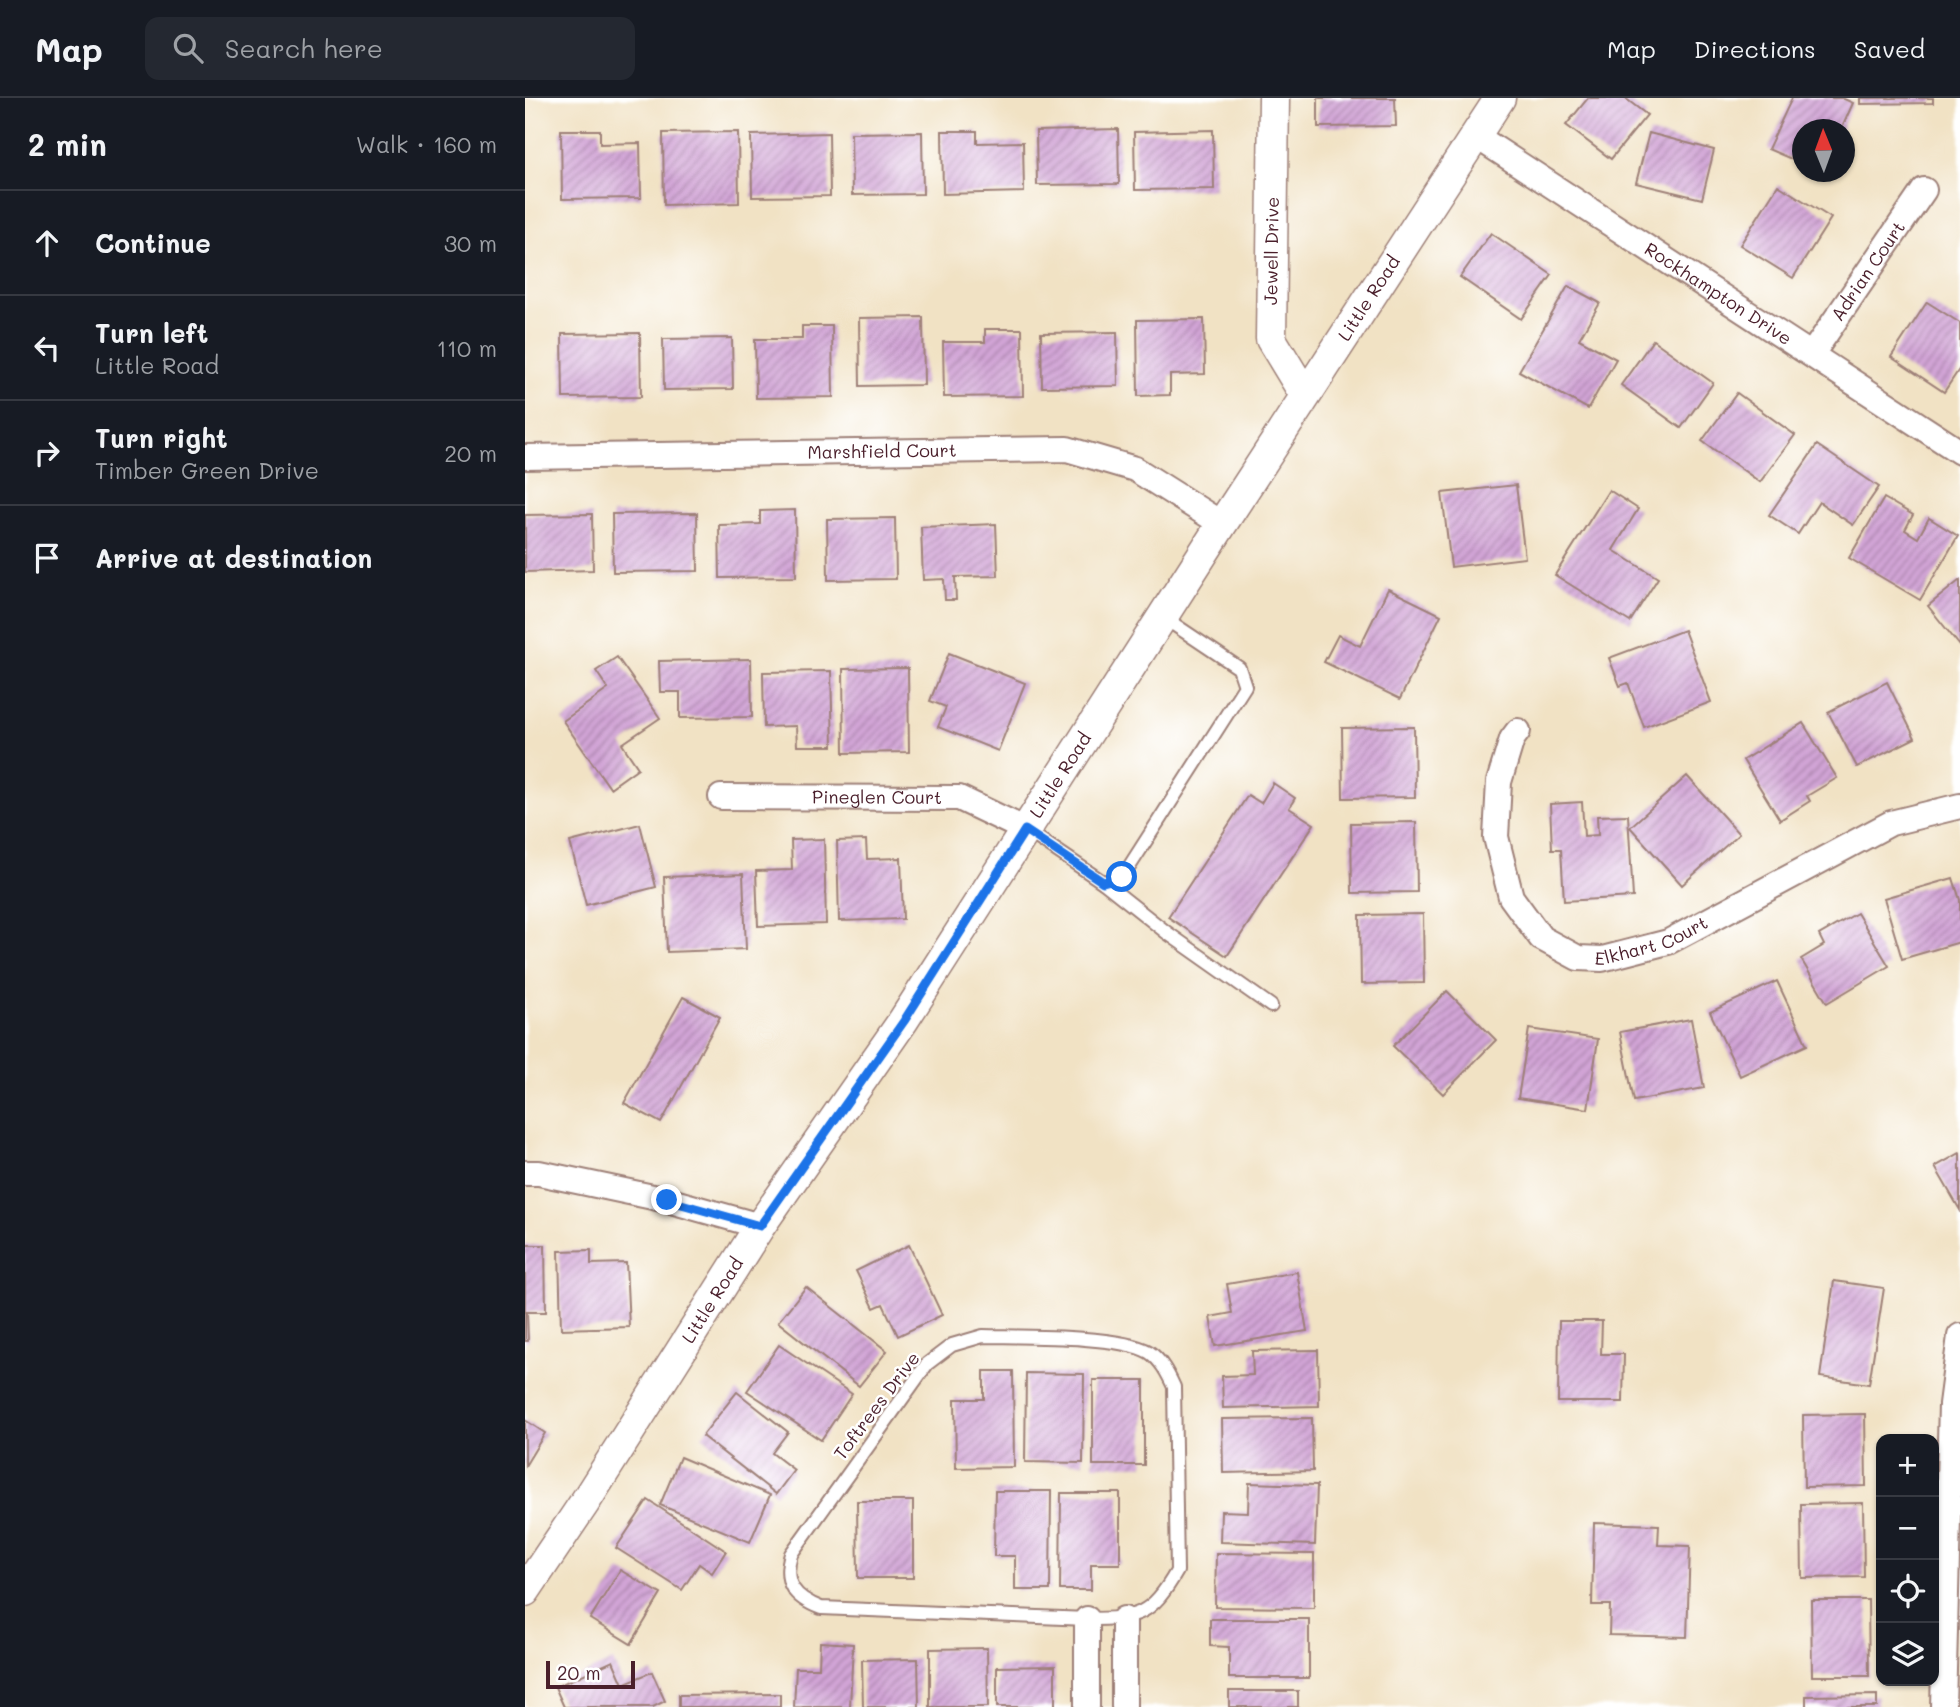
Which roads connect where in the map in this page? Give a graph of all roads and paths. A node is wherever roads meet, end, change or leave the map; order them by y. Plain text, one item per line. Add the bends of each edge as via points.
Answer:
1 (1274, 98) edge
2 (1500, 98) edge
3 (1476, 136) junction
4 (1924, 190) dead end
5 (1812, 354) junction
6 (1305, 395) junction
7 (1960, 452) edge
8 (525, 457) edge
9 (1222, 524) junction
10 (1162, 617) junction
11 (1518, 731) dead end
12 (721, 797) dead end
13 (1960, 806) edge
14 (1025, 830) junction
15 (1103, 882) junction
16 (1271, 1006) dead end
17 (525, 1173) edge
18 (760, 1226) junction
19 (1960, 1336) edge
20 (525, 1591) edge
21 (1087, 1619) junction
22 (1124, 1619) junction
23 (1952, 1623) edge
24 (1087, 1707) edge
25 (1124, 1707) edge
26 (1943, 1707) edge

1 - 6 street, Jewell Drive via 1271,339
2 - 3 street, Little Road
3 - 5 street, Rockhampton Drive
3 - 6 street, Little Road
4 - 5 street, Adrian Court
5 - 7 street, Rockhampton Drive
6 - 9 street, Little Road
8 - 9 street, Marshfield Court via 1067,449 1135,469
9 - 10 street, Little Road
10 - 14 street, Little Road
10 - 15 lane via 1239,668 1245,686 1122,877
11 - 13 street, Elkhart Court via 1499,782 1496,837 1511,897 1541,938 1578,958 1602,959 1668,942 1891,823
12 - 14 street, Pineglen Court via 959,798
14 - 15 lane
14 - 18 street, Little Road via 904,1021
15 - 16 lane
17 - 18 street via 655,1198
18 - 20 street, Little Road
19 - 23 street via 1951,1404
21 - 22 lane, Toftrees Drive
21 - 22 lane, Toftrees Drive via 821,1608 794,1591 787,1576 791,1554 927,1364 952,1345 983,1336 1123,1342 1149,1352 1164,1367 1174,1387 1177,1571 1146,1611
21 - 24 street
22 - 25 street
23 - 26 street

